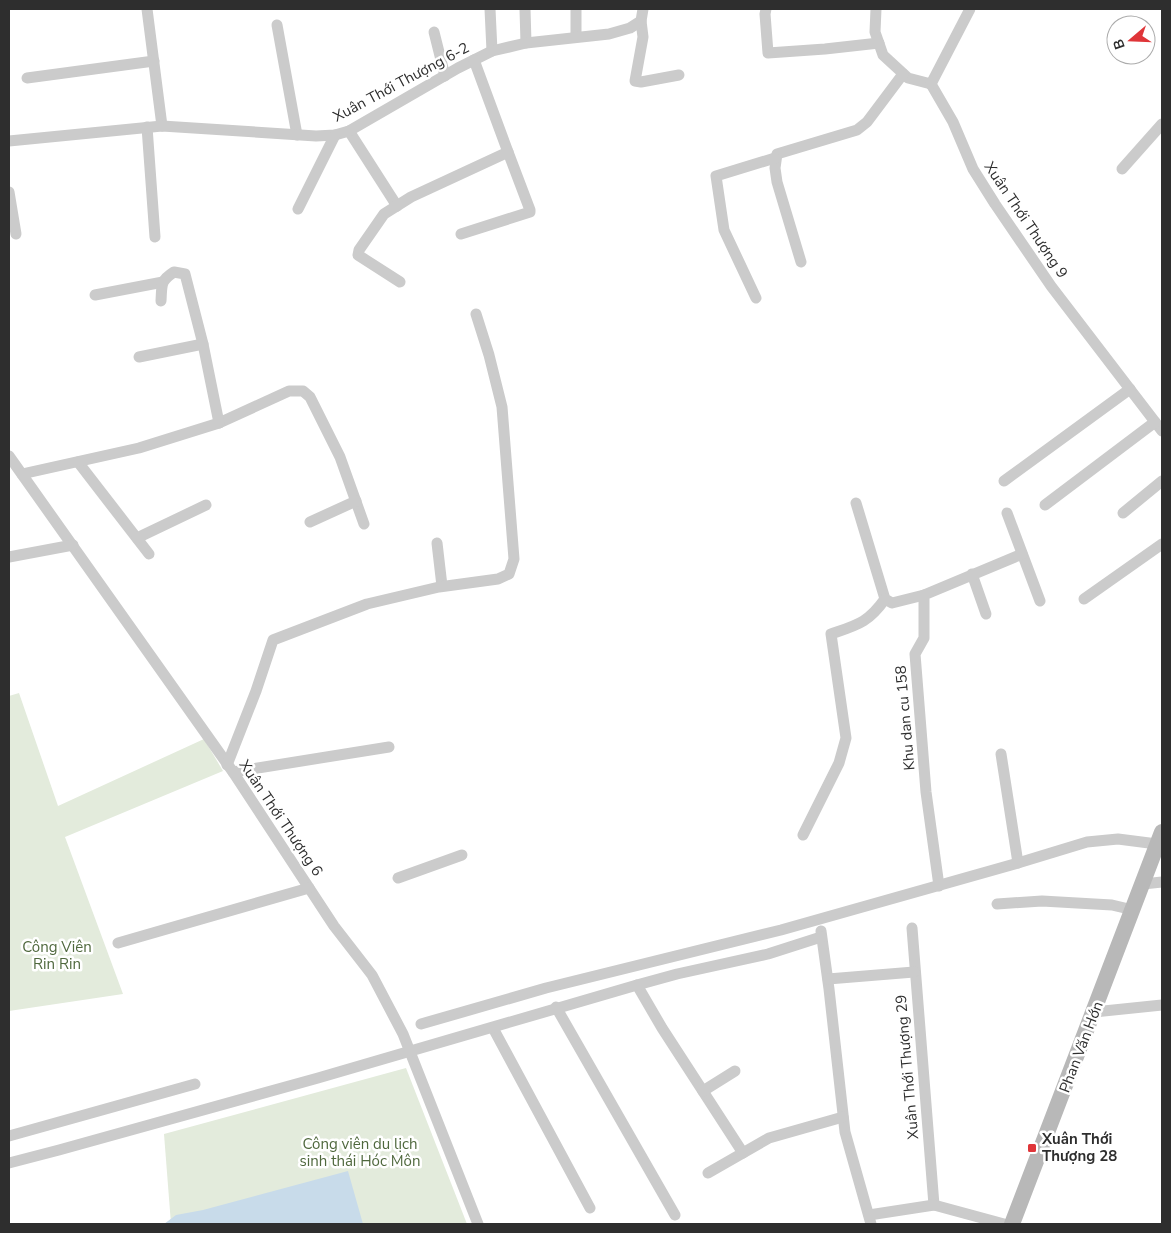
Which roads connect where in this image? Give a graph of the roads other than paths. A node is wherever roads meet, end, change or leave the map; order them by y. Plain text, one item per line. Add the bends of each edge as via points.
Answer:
1 (146, 9) edge
2 (490, 9) edge
3 (525, 9) edge
4 (576, 9) edge
5 (643, 9) edge
6 (766, 9) edge
7 (877, 9) edge
8 (970, 9) edge
9 (641, 21) junction
10 (277, 25) dead end
11 (434, 32) dead end
12 (576, 37) junction
13 (526, 43) junction
14 (878, 43) junction
15 (492, 52) junction
16 (474, 60) junction
17 (154, 61) junction
18 (904, 74) junction
19 (678, 75) dead end
20 (445, 76) junction
21 (26, 78) dead end
22 (931, 84) junction
23 (1162, 124) edge
24 (162, 126) junction
25 (147, 127) junction
26 (349, 131) junction
27 (297, 135) junction
28 (335, 135) junction
29 (9, 141) edge
30 (508, 152) junction
31 (775, 158) junction
32 (1122, 169) dead end
33 (9, 192) edge
34 (397, 206) junction
35 (298, 209) dead end
36 (16, 234) dead end
37 (461, 234) dead end
38 (155, 237) dead end
39 (801, 262) dead end
40 (163, 282) junction
41 (400, 282) dead end
42 (95, 295) dead end
43 (756, 298) dead end
44 (161, 301) dead end
45 (476, 314) dead end
46 (202, 344) junction
47 (139, 357) dead end
48 (1130, 390) junction
49 (219, 423) junction
50 (1159, 426) edge
51 (9, 456) edge
52 (78, 462) junction
53 (22, 474) junction
54 (1162, 480) edge
55 (1004, 481) dead end
56 (356, 501) junction
57 (856, 503) dead end
58 (206, 505) dead end
59 (1045, 505) dead end
60 (1007, 512) dead end
61 (1123, 513) dead end
62 (310, 522) dead end
63 (364, 524) dead end
64 (137, 538) junction
65 (437, 543) dead end
66 (73, 544) junction
67 (1162, 544) edge
68 (148, 554) dead end
69 (1022, 554) junction
70 (9, 557) edge
71 (972, 574) junction
72 (442, 586) junction
73 (924, 595) junction
74 (1084, 598) dead end
75 (886, 599) junction
76 (1040, 601) dead end
77 (986, 614) dead end
78 (389, 747) dead end
79 (1002, 754) dead end
80 (230, 768) junction
81 (803, 835) dead end
82 (1158, 843) edge
83 (462, 855) dead end
84 (1018, 864) junction
85 (1146, 876) junction
86 (398, 878) dead end
87 (1162, 882) edge
88 (939, 886) junction
89 (309, 888) junction
90 (997, 904) dead end
91 (1133, 910) junction
92 (819, 920) junction
93 (912, 928) dead end
94 (822, 937) junction
95 (118, 943) dead end
96 (914, 972) junction
97 (828, 979) junction
98 (637, 985) junction
99 (1162, 1005) edge
100 (556, 1007) junction
101 (1094, 1012) junction
102 (421, 1024) dead end
103 (493, 1028) junction
104 (409, 1051) junction
105 (735, 1071) dead end
106 (195, 1084) dead end
107 (703, 1091) junction
108 (843, 1117) junction
109 (9, 1136) edge
110 (743, 1153) junction
111 (9, 1163) edge
112 (708, 1173) dead end
113 (934, 1205) junction
114 (590, 1208) dead end
115 (675, 1215) dead end
116 (870, 1220) edge
117 (478, 1224) edge
118 (1004, 1224) edge
119 (1012, 1224) edge

1 - 17 street
2 - 15 street
3 - 13 street
4 - 12 street
5 - 9 street
6 - 14 street via 768,53
7 - 14 street via 875,32
8 - 22 street
9 - 12 street, Xuân Thới Thượng 6-2 via 610,34
9 - 19 street via 643,37 636,81
10 - 27 street
11 - 20 street
12 - 13 street, Xuân Thới Thượng 6-2
13 - 15 street, Xuân Thới Thượng 6-2
14 - 18 street via 883,56
15 - 16 street, Xuân Thới Thượng 6-2
16 - 20 street, Xuân Thới Thượng 6-2
16 - 30 street
17 - 21 street
17 - 24 street
18 - 22 street
18 - 31 street via 867,122 857,130 780,152
20 - 26 street, Xuân Thới Thượng 6-2
22 - 48 street, Xuân Thới Thượng 9 via 953,122 973,169 995,204 1051,286
23 - 32 street
24 - 25 street, Xuân Thới Thượng 6-2
24 - 27 street, Xuân Thới Thượng 6-2
25 - 29 street, Xuân Thới Thượng 6-2
25 - 38 street
26 - 28 street, Xuân Thới Thượng 6-2
26 - 34 street
27 - 28 street, Xuân Thới Thượng 6-2
28 - 35 street
30 - 34 street
30 - 37 street via 530,212
31 - 39 street via 777,182
31 - 43 street via 716,176 724,230
33 - 36 street
34 - 41 street via 384,214 358,255
40 - 42 street
40 - 44 street
40 - 46 street via 174,272 184,274
45 - 72 street via 502,407 514,559 509,574 498,579
46 - 47 street
46 - 49 street
48 - 50 street, Xuân Thới Thượng 9
48 - 55 street
49 - 52 street via 139,448
49 - 56 street via 289,391 304,391 310,396 340,457
50 - 59 street
51 - 53 street, Xuân Thới Thượng 6
52 - 53 street
52 - 64 street
53 - 66 street, Xuân Thới Thượng 6
54 - 61 street
56 - 62 street
56 - 63 street
57 - 75 street
58 - 64 street
60 - 69 street
64 - 68 street
65 - 72 street
66 - 70 street
66 - 80 street, Xuân Thới Thượng 6
67 - 74 street
69 - 71 street
69 - 76 street
71 - 73 street
71 - 77 street
72 - 80 street via 367,604 273,640
73 - 75 street via 892,603
73 - 88 street, Khu dan cu 158 via 924,638 915,654 926,792
75 - 81 street via 862,623 831,634 846,738 838,763
78 - 80 street
79 - 84 street
80 - 89 street, Xuân Thới Thượng 6
82 - 84 street via 1118,839 1087,842
82 - 85 main road, Phan Văn Hớn
83 - 86 street
84 - 88 street
85 - 87 street
85 - 91 main road, Phan Văn Hớn
88 - 92 street
89 - 95 street
89 - 104 street, Xuân Thới Thượng 6 via 372,975
90 - 91 street via 1042,901 1112,905
91 - 101 main road, Phan Văn Hớn
92 - 94 street
92 - 102 street via 546,988
93 - 96 street, Xuân Thới Thượng 29
94 - 97 street
94 - 98 street via 768,954
96 - 97 street
96 - 113 street, Xuân Thới Thượng 29
97 - 108 street
98 - 100 street
98 - 107 street
99 - 101 street
100 - 103 street
100 - 115 street
101 - 119 main road, Phan Văn Hớn
103 - 104 street
103 - 114 street
104 - 111 street
104 - 117 street, Xuân Thới Thượng 6
105 - 107 street
106 - 109 street
107 - 110 street
108 - 110 street via 769,1138
108 - 116 street
110 - 112 street
113 - 116 street
113 - 118 street

